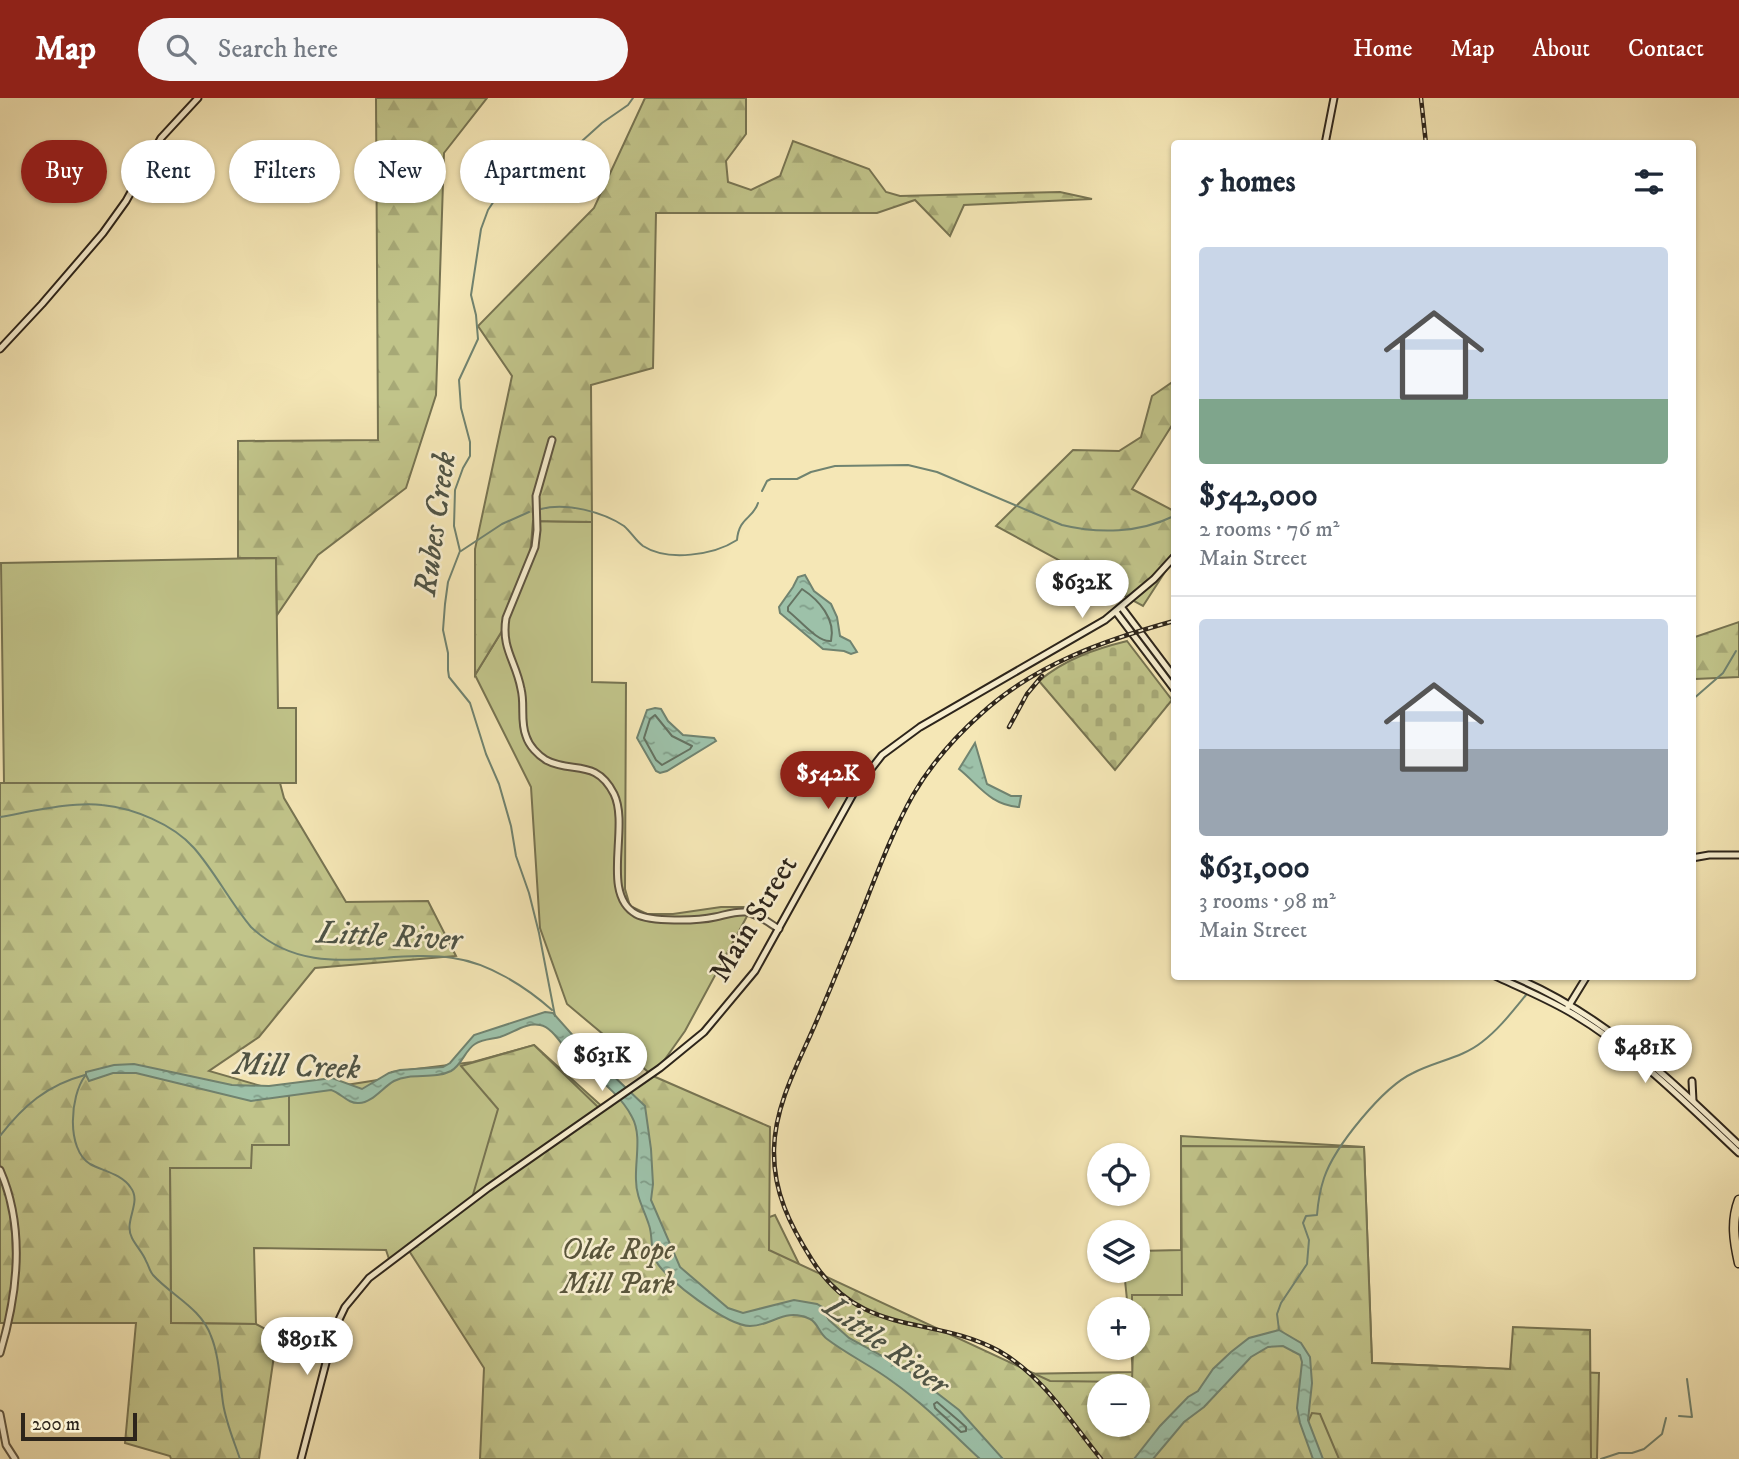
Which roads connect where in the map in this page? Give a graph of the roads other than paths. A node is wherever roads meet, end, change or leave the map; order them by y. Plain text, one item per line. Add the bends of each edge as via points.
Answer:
1 (198, 98) edge
2 (1334, 98) edge
3 (1326, 140) edge
4 (0, 349) edge
5 (552, 440) dead end
6 (1171, 560) edge
7 (1122, 608) junction
8 (1116, 612) junction
9 (1171, 673) edge
10 (1171, 685) edge
11 (1739, 855) edge
12 (1696, 857) edge
13 (779, 929) junction
14 (1504, 980) edge
15 (1519, 980) edge
16 (1585, 980) edge
17 (1568, 1007) junction
18 (1692, 1082) dead end
19 (1692, 1101) junction
20 (1739, 1145) edge
21 (1739, 1153) edge
22 (0, 1170) edge
23 (1739, 1200) edge
24 (1739, 1263) edge
25 (0, 1353) edge
26 (0, 1413) edge
27 (15, 1459) edge
28 (301, 1459) edge

1 - 4 main road via 161,138 103,233
2 - 3 main road
5 - 13 main road via 536,496 537,539 504,629 506,649 521,687 528,741 548,761 592,771 612,790 619,812 618,887 632,912 645,918 688,919 749,913
6 - 7 main road, Main Street
7 - 8 main road, Main Street
7 - 9 main road
8 - 10 main road
8 - 13 main road, Main Street via 920,727 883,754 857,787
11 - 12 main road
13 - 28 main road, Main Street via 755,971 693,1042 414,1242 357,1291 332,1337
14 - 17 main road
15 - 17 main road
16 - 17 main road
17 - 19 main road via 1626,1042
17 - 21 main road via 1630,1055
18 - 19 main road
19 - 20 main road
22 - 25 main road via 16,1228 8,1320
23 - 24 highway via 1734,1234
26 - 27 main road via 6,1445

